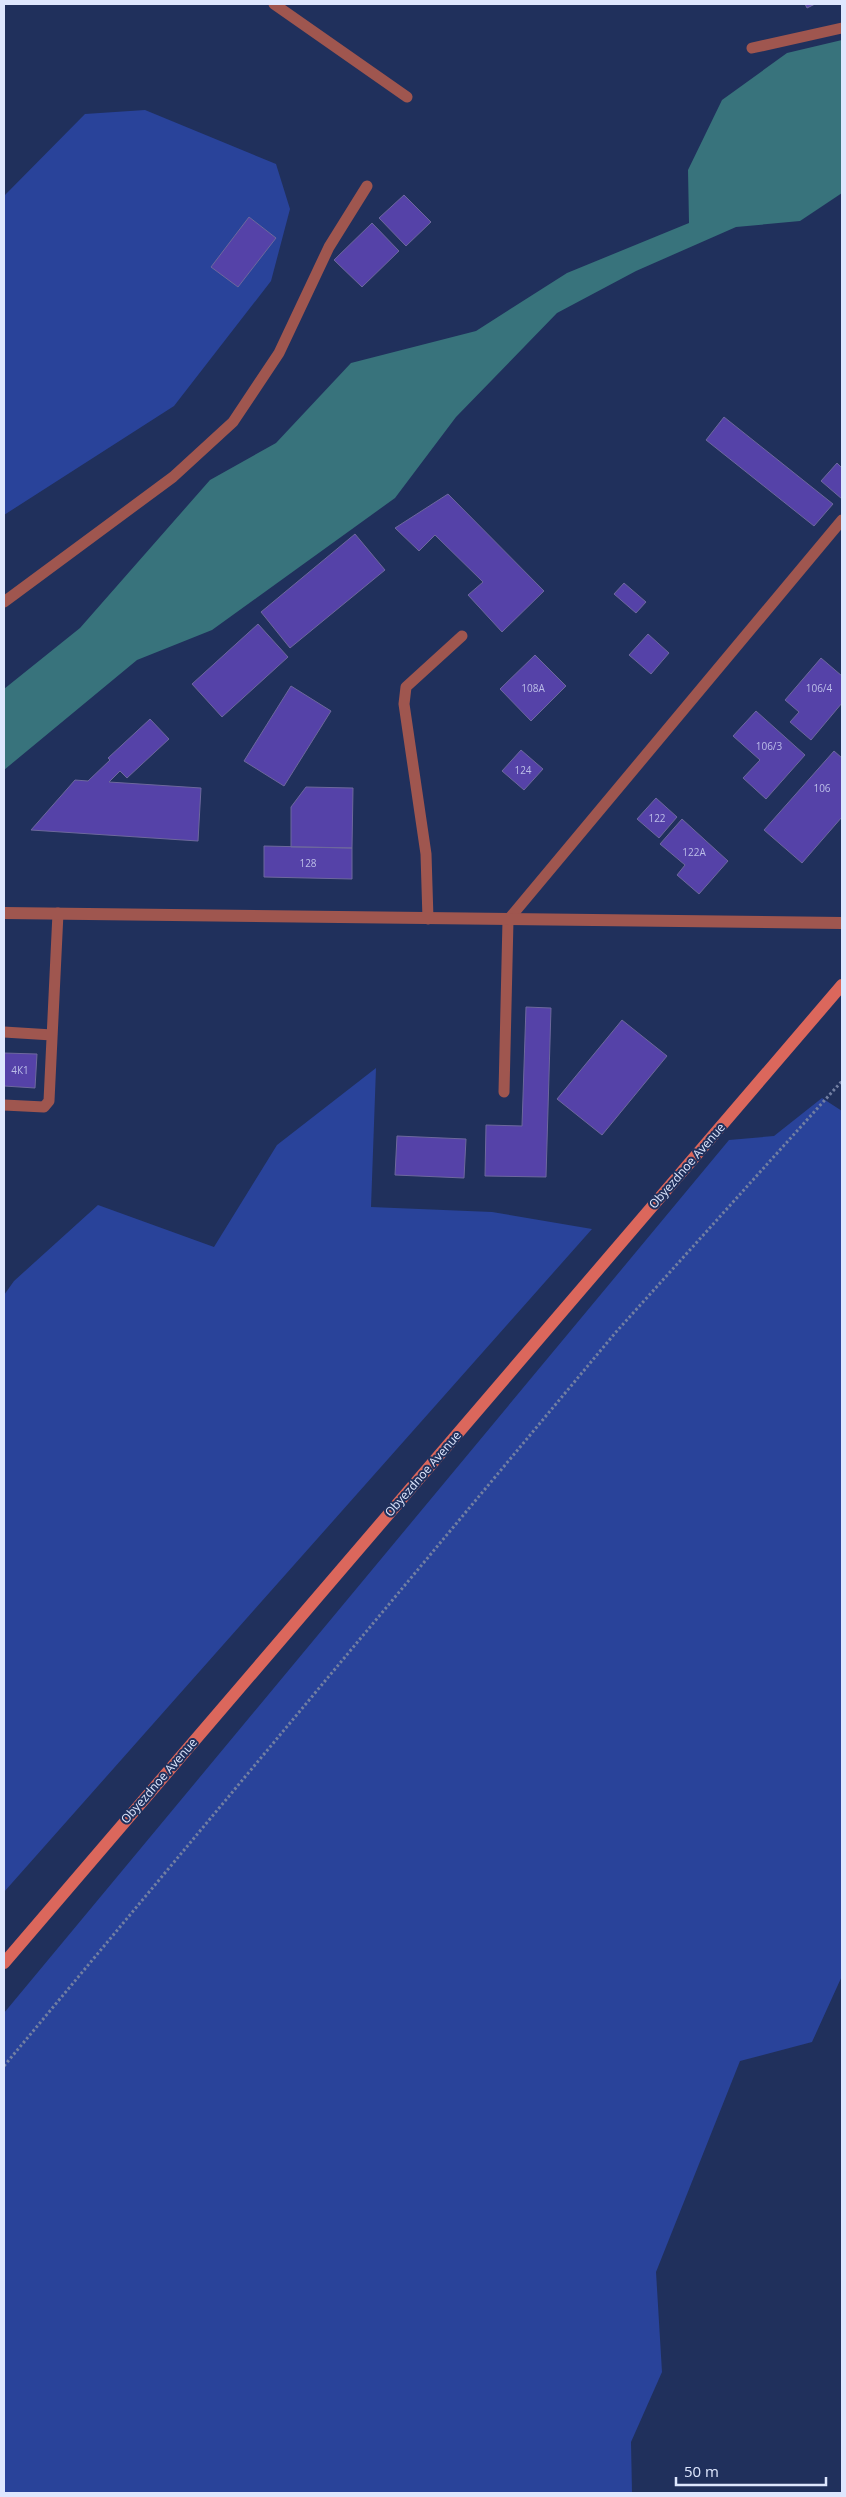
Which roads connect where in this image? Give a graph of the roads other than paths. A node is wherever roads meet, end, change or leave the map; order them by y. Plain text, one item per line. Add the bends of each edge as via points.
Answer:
1 (274, 4) edge
2 (842, 28) edge
3 (752, 48) dead end
4 (407, 97) dead end
5 (367, 186) dead end
6 (842, 520) edge
7 (4, 602) edge
8 (462, 636) dead end
9 (4, 913) edge
10 (58, 914) junction
11 (428, 919) junction
12 (508, 920) junction
13 (842, 923) edge
14 (842, 985) edge
15 (4, 1032) edge
16 (52, 1034) junction
17 (504, 1092) dead end
18 (4, 1105) edge
19 (4, 1963) edge

1 - 4 lane
2 - 3 lane
5 - 7 lane via 329,248 279,353 233,422 173,478
6 - 12 lane
8 - 11 lane via 406,686 404,704 426,854
9 - 10 street
10 - 11 street
10 - 16 lane
11 - 12 street
12 - 13 street
12 - 17 lane
14 - 19 main road, Obyezdnoe Avenue
15 - 16 lane
16 - 18 lane via 49,1101 44,1107

